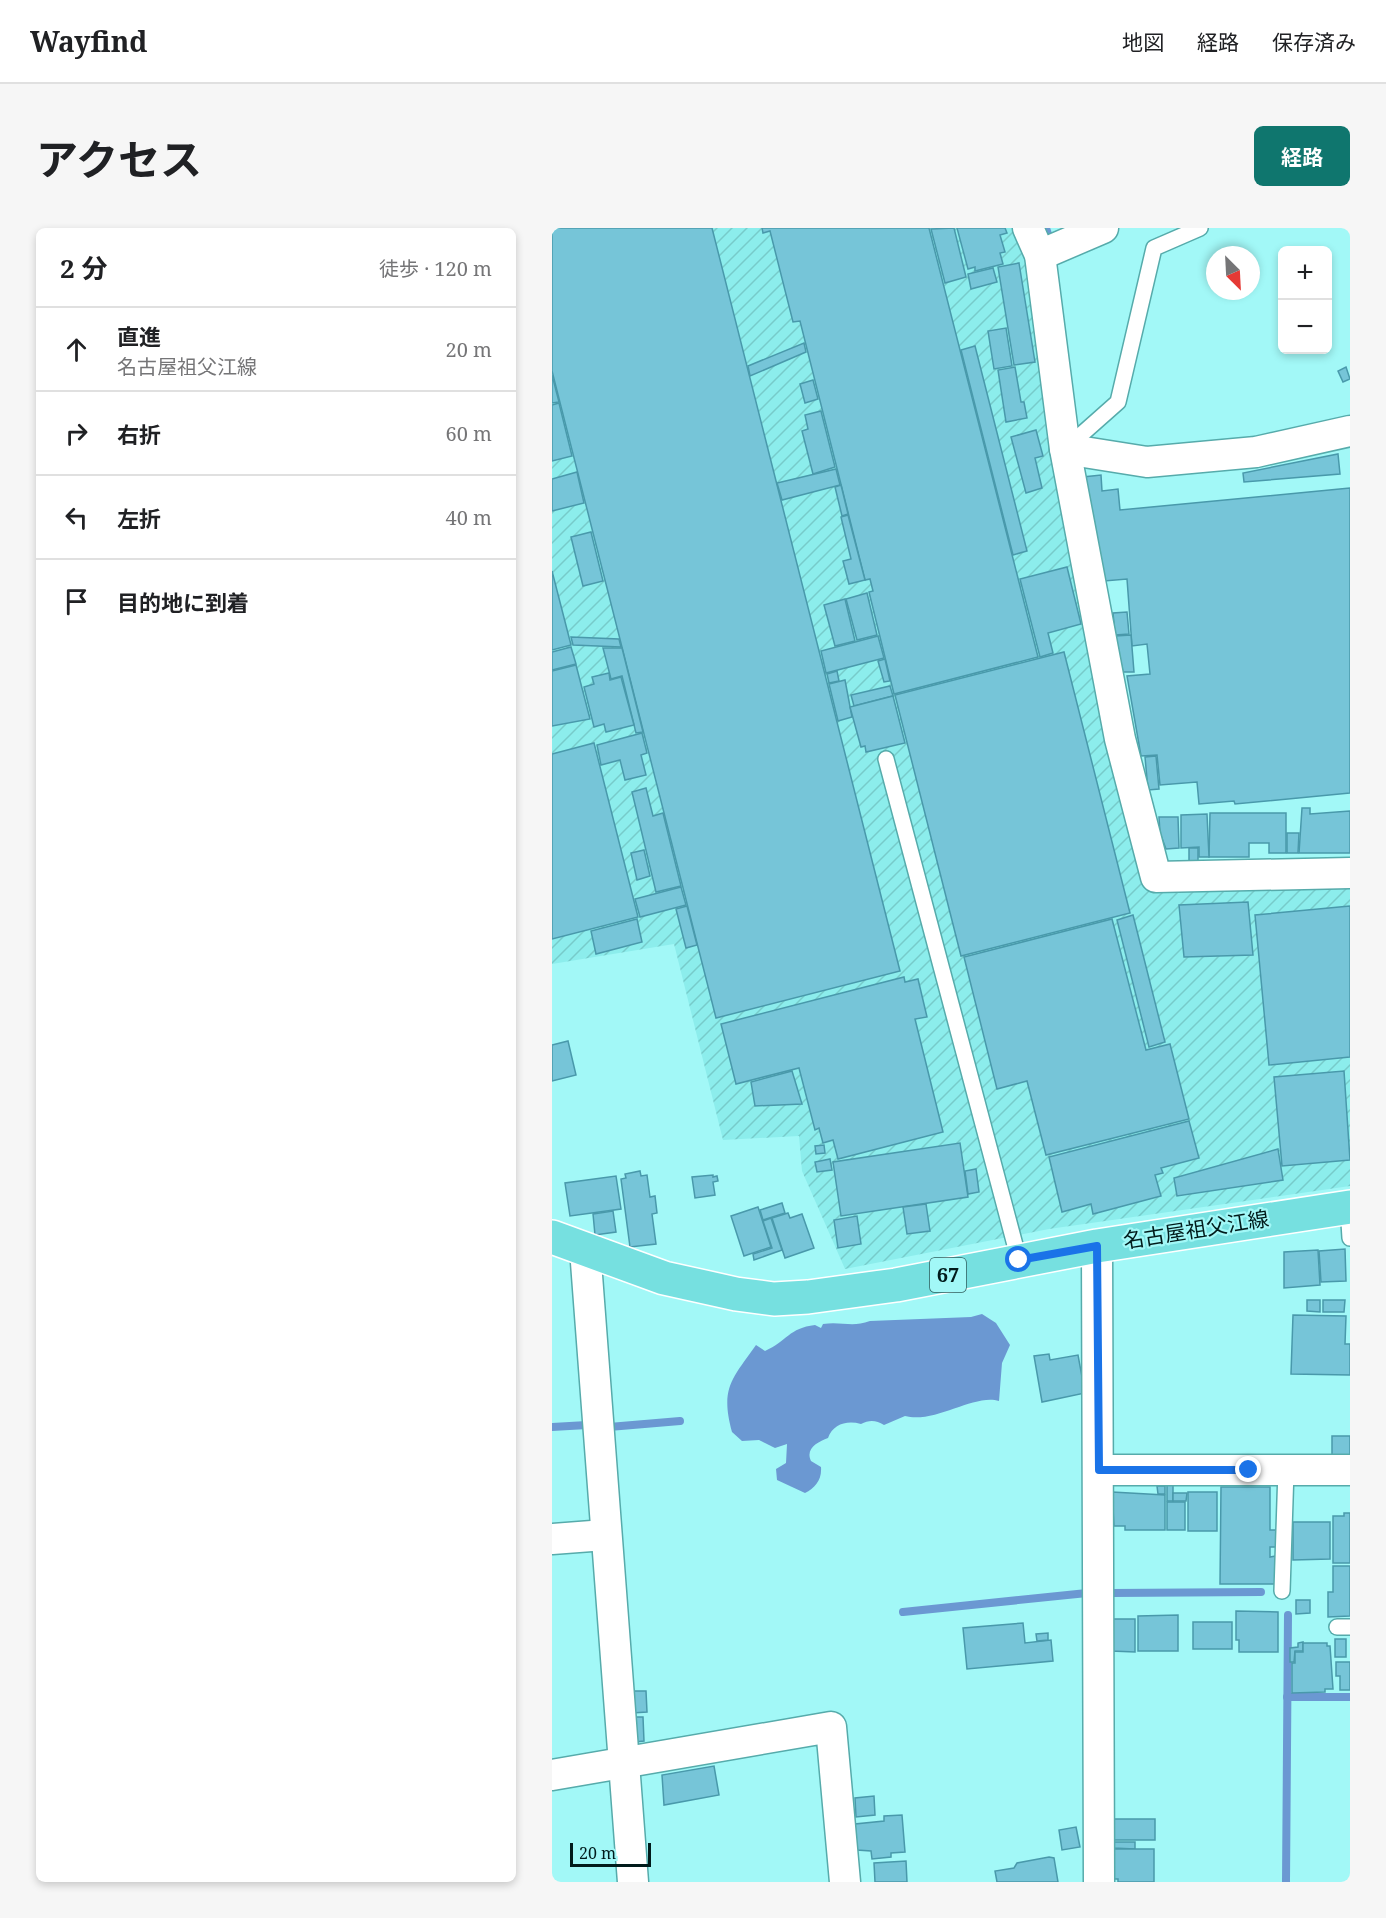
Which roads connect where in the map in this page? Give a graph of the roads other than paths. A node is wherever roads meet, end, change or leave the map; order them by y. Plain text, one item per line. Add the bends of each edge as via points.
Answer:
1 (1028, 228) edge
2 (1103, 228) edge
3 (1200, 228) edge
4 (1040, 255) junction
5 (1350, 431) edge
6 (1065, 449) junction
7 (886, 759) dead end
8 (1350, 873) edge
9 (1349, 1217) edge
10 (552, 1237) edge
11 (1097, 1246) junction
12 (585, 1249) junction
13 (1019, 1260) junction
14 (1099, 1470) junction
15 (1286, 1470) junction
16 (1350, 1470) edge
17 (604, 1535) junction
18 (552, 1539) edge
19 (1282, 1591) dead end
20 (625, 1762) junction
21 (552, 1775) edge
22 (633, 1882) edge
23 (845, 1882) edge
24 (1099, 1882) edge

1 - 4 street
2 - 4 street
3 - 6 lane via 1154,248 1118,402
4 - 6 street
5 - 6 street via 1256,452 1147,462
6 - 8 street via 1120,740 1156,877
7 - 13 lane
9 - 11 main road, 名古屋祖父江線 / 67
10 - 12 main road, 名古屋祖父江線 / 67
11 - 13 main road, 名古屋祖父江線 / 67
11 - 14 street
12 - 13 main road, 名古屋祖父江線 / 67 via 664,1278 774,1299 896,1286
12 - 17 street
14 - 15 street
14 - 24 street
15 - 16 street
15 - 19 lane
17 - 18 street
17 - 20 street
20 - 21 street
20 - 22 street
20 - 23 street via 831,1727

